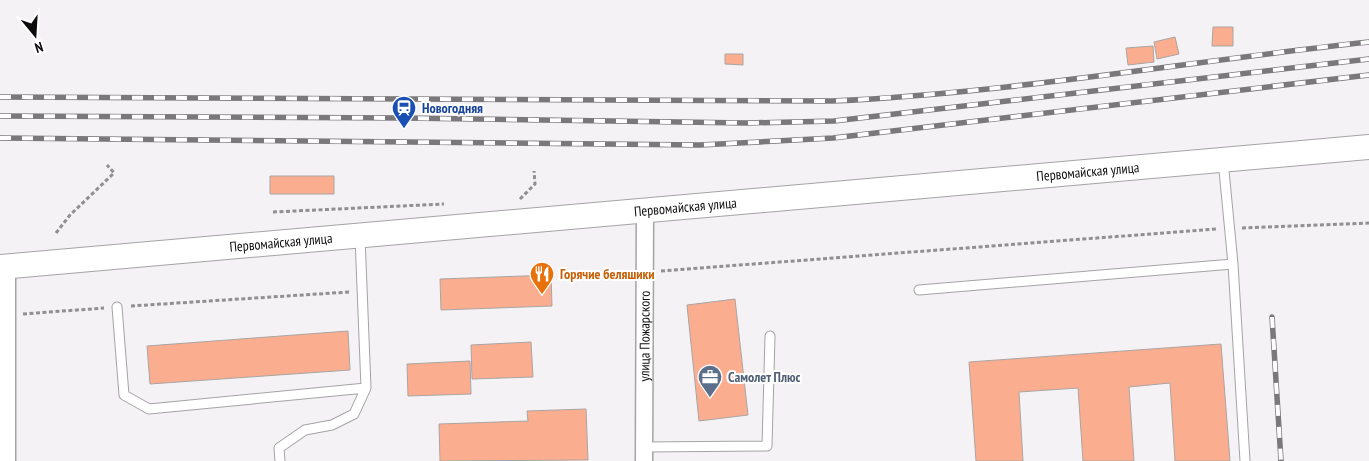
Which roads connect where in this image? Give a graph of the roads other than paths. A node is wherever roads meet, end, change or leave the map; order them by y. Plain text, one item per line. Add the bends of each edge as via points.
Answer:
1 (1369, 147) edge
2 (1222, 160) junction
3 (645, 210) junction
4 (360, 234) junction
5 (1233, 264) junction
6 (3, 266) edge
7 (919, 290) dead end
8 (117, 307) road end
9 (770, 336) dead end
10 (366, 388) junction
11 (3, 423) edge
12 (644, 454) edge
13 (7, 461) edge
14 (280, 461) edge
15 (1245, 461) edge

1 - 2 main road, Первомайская улица
2 - 3 main road, Первомайская улица
2 - 5 lane
3 - 4 main road, Первомайская улица
3 - 12 street, улица Пожарского
4 - 6 main road, Первомайская улица
4 - 10 lane
5 - 7 lane
5 - 15 lane
6 - 11 street via 7,315
8 - 10 lane via 124,394 149,409
9 - 12 lane via 767,446
10 - 14 lane via 354,414 332,425 305,430 279,448
11 - 13 street

